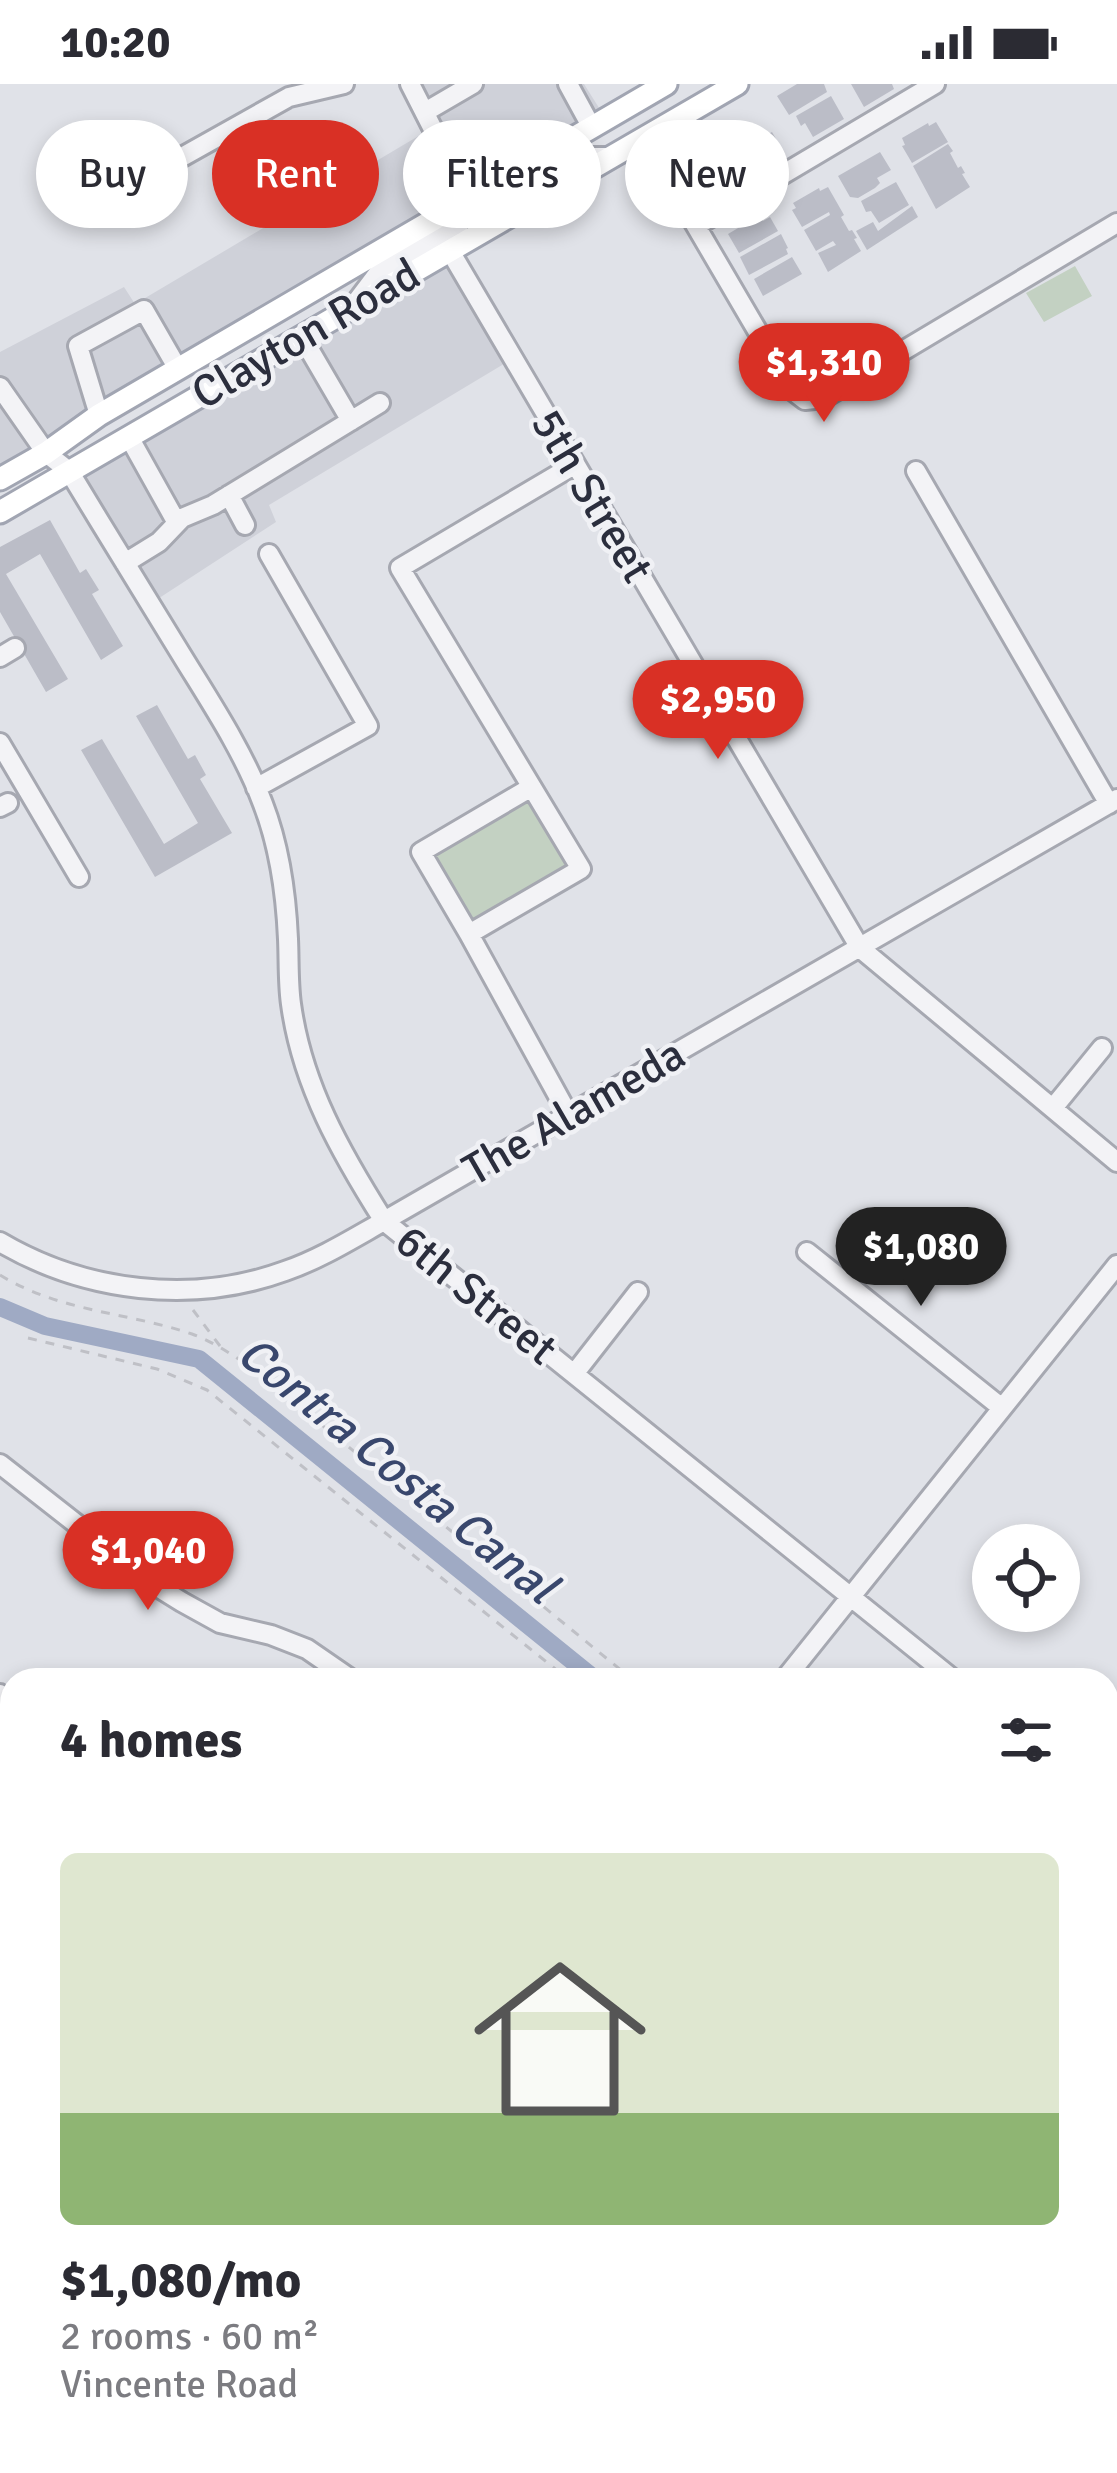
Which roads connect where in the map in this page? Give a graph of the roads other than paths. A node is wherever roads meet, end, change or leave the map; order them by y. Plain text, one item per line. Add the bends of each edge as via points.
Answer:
1 (344, 84) edge
2 (410, 84) edge
3 (473, 84) edge
4 (568, 84) edge
5 (666, 84) edge
6 (736, 84) edge
7 (935, 84) edge
8 (286, 90) edge
9 (424, 112) junction
10 (428, 120) edge
11 (588, 120) edge
12 (676, 120) edge
13 (601, 123) edge
14 (625, 150) edge
15 (188, 152) edge
16 (601, 157) edge
17 (612, 157) junction
18 (789, 171) edge
19 (1117, 223) edge
20 (422, 228) edge
21 (456, 228) edge
22 (697, 228) edge
23 (450, 251) junction
24 (353, 307) junction
25 (302, 337) junction
26 (178, 369) junction
27 (0, 387) edge
28 (380, 403) dead end
29 (100, 415) junction
30 (351, 421) junction
31 (129, 436) junction
32 (46, 453) junction
33 (574, 465) junction
34 (68, 471) junction
35 (916, 471) dead end
36 (0, 479) edge
37 (229, 496) junction
38 (0, 512) edge
39 (177, 524) junction
40 (245, 525) dead end
41 (269, 554) dead end
42 (125, 562) junction
43 (0, 743) edge
44 (256, 788) junction
45 (530, 788) junction
46 (1113, 802) edge
47 (79, 877) dead end
48 (469, 934) junction
49 (860, 948) junction
50 (1102, 1048) dead end
51 (1053, 1108) junction
52 (568, 1114) junction
53 (1117, 1162) edge
54 (384, 1221) junction
55 (0, 1243) edge
56 (807, 1252) dead end
57 (1117, 1265) edge
58 (638, 1292) dead end
59 (574, 1374) junction
60 (1002, 1408) junction
61 (0, 1464) edge
62 (851, 1598) junction
63 (335, 1668) edge
64 (794, 1668) edge
65 (939, 1668) edge

1 - 8 street
2 - 9 street
3 - 9 street
4 - 11 street
5 - 13 main road, Clayton Road
6 - 12 main road, Clayton Road
7 - 18 street
8 - 15 street
9 - 10 street
14 - 17 main road, Clayton Road
16 - 17 street
17 - 23 main road, Clayton Road
19 - 22 street via 824,398 805,400
20 - 26 main road, Clayton Road
21 - 24 street via 379,272
23 - 24 main road, Clayton Road
23 - 33 street, 5th Street
24 - 25 main road, Clayton Road
25 - 30 street
25 - 31 main road, Clayton Road
26 - 29 main road, Clayton Road
26 - 29 street via 144,310 78,346
27 - 32 street, 6th Street
28 - 30 street
29 - 32 main road, Clayton Road
30 - 37 street
31 - 34 main road, Clayton Road
31 - 39 street
32 - 34 street, 6th Street
32 - 36 main road, Clayton Road
33 - 45 street via 400,568
33 - 49 street, 5th Street
34 - 38 main road, Clayton Road
34 - 42 street, 6th Street
35 - 46 street
37 - 39 street
37 - 40 street
39 - 42 street
41 - 44 street via 368,727
42 - 44 street, 6th Street
43 - 47 street
44 - 54 street, 6th Street via 285,895 304,1064 322,1114
45 - 48 street via 421,852
45 - 48 street via 581,869
46 - 49 street, The Alameda
48 - 52 street
49 - 51 street, 5th Street
49 - 52 street, The Alameda
50 - 51 street
51 - 53 street, 5th Street
52 - 54 street, The Alameda
54 - 55 street, The Alameda via 284,1272 201,1291 98,1281
54 - 59 street, 6th Street
56 - 60 street
57 - 60 street
58 - 59 street
59 - 62 street, 6th Street
60 - 62 street
61 - 63 street via 182,1602 220,1623 307,1649
62 - 64 street
62 - 65 street, 6th Street

